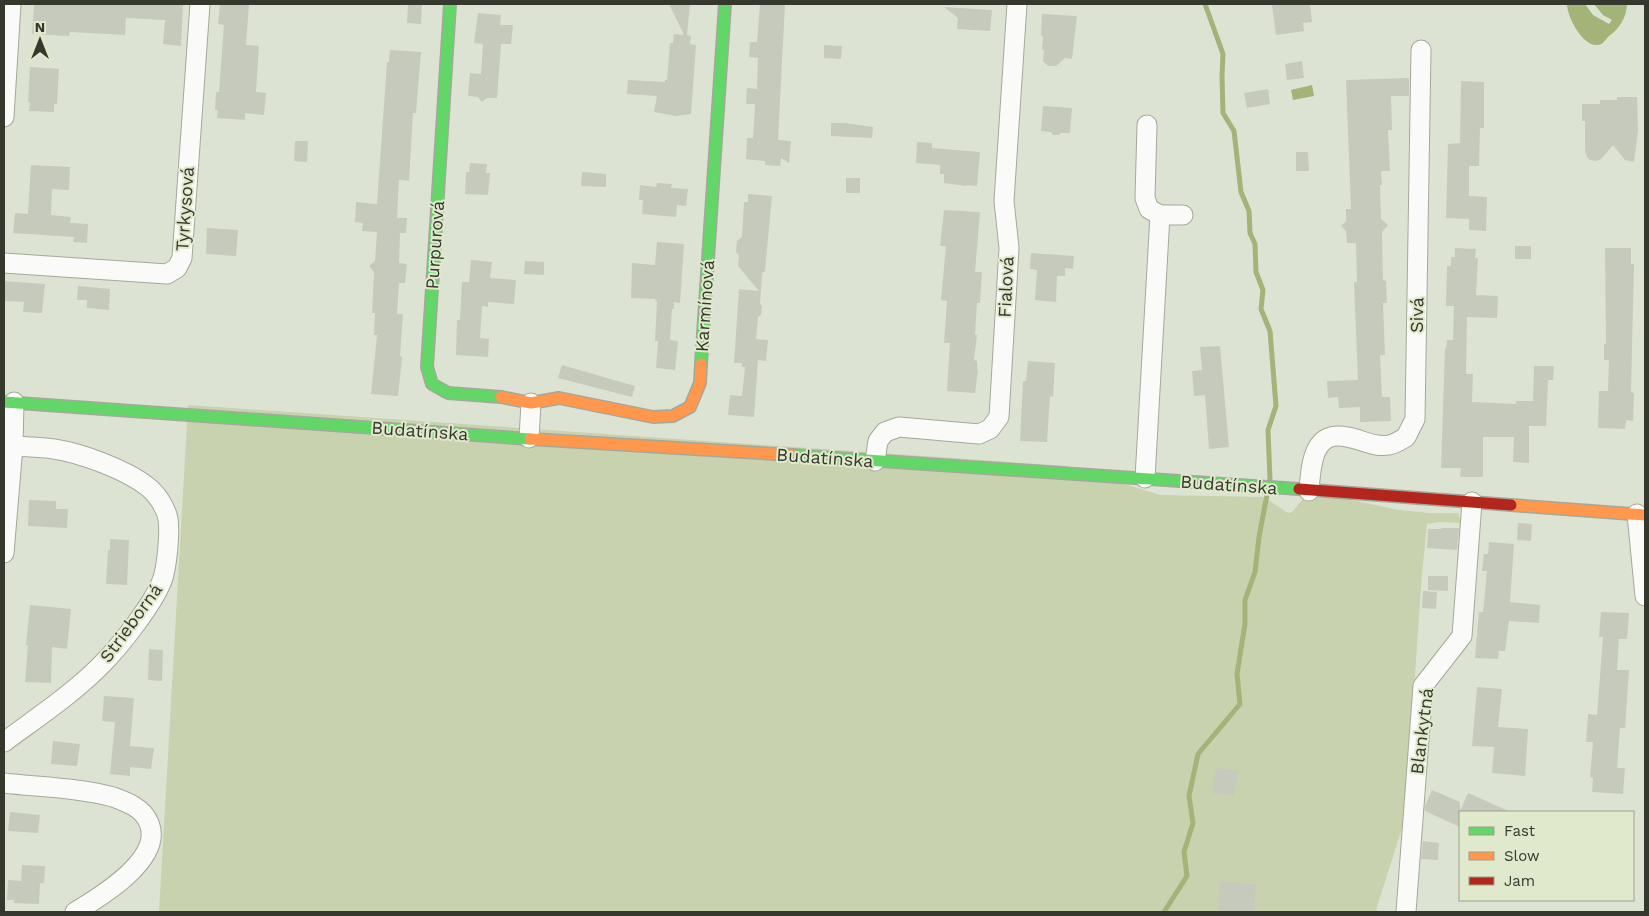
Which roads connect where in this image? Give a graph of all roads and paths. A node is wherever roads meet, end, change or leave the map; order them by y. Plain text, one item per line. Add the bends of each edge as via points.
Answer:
1 (11, 4) edge
2 (200, 4) edge
3 (450, 4) edge
4 (725, 4) edge
5 (1017, 4) edge
6 (1421, 50) dead end
7 (4, 118) edge
8 (1147, 125) dead end
9 (1160, 215) junction
10 (1183, 215) dead end
11 (4, 263) edge
12 (9, 402) edge
13 (531, 403) junction
14 (529, 438) junction
15 (13, 446) junction
16 (875, 461) junction
17 (1145, 478) junction
18 (1309, 491) junction
19 (1472, 502) junction
20 (1643, 514) edge
21 (4, 553) edge
22 (1645, 596) edge
23 (4, 742) edge
24 (4, 783) edge
25 (75, 912) edge
26 (1406, 912) edge

1 - 7 street
2 - 11 street, Tyrkysová via 182,258 177,268 168,274
3 - 13 street, Purpurová via 427,368 432,384 448,393 508,397
4 - 13 street, Karmínová via 700,383 690,407 673,416 653,417 559,398
5 - 16 street, Fialová via 1004,200 1009,248 999,417 990,429 979,434 899,427 885,432 878,441
6 - 18 street, Sivá via 1415,418 1406,437 1390,445 1373,445 1346,436 1325,439 1311,461
8 - 9 street via 1145,198 1149,209
9 - 10 street
9 - 17 street
12 - 14 street, Budatínska
12 - 15 street
13 - 14 street
14 - 16 street, Budatínska
15 - 21 street
15 - 23 street, Strieborná via 56,449 124,472 149,488 164,506 168,519 162,581 133,627 82,683
16 - 17 street, Budatínska
17 - 18 street, Budatínska
18 - 19 street, Budatínska
19 - 20 street, Budatínska
19 - 26 street, Blankytná via 1462,636 1423,686
20 - 22 street
24 - 25 street via 96,793 133,805 146,816 151,828 150,842 136,867

